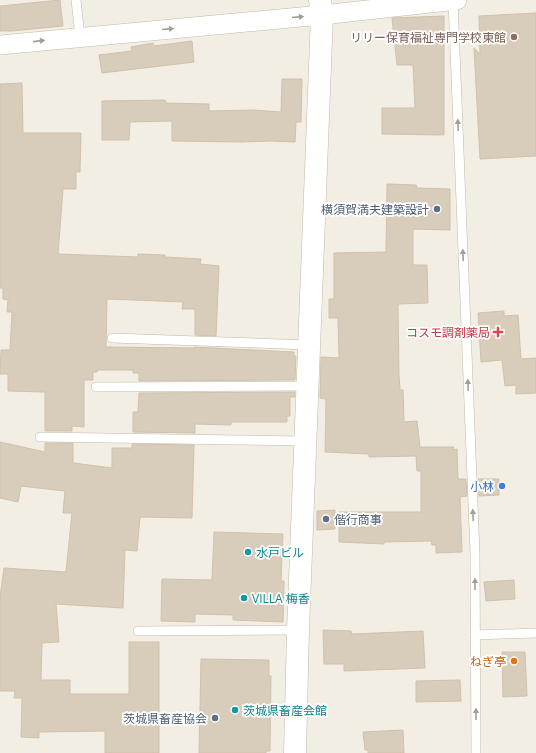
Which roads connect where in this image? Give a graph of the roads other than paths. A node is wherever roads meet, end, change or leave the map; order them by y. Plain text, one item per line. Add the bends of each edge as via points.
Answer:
1 (76, 0) edge
2 (453, 0) edge
3 (457, 0) edge
4 (321, 7) edge
5 (80, 37) junction
6 (0, 45) edge
7 (112, 338) dead end
8 (309, 346) junction
9 (308, 386) junction
10 (96, 387) dead end
11 (40, 437) dead end
12 (305, 441) junction
13 (138, 630) dead end
14 (298, 630) junction
15 (536, 633) edge
16 (475, 635) junction
17 (295, 753) edge
18 (476, 753) edge

1 - 5 lane
2 - 3 street
2 - 4 street
16 -> 2 lane via 475,554
5 -> 4 street
4 - 8 street
6 -> 5 street
7 - 8 lane
8 - 9 street
9 - 10 lane
9 - 12 street
11 - 12 lane
12 - 14 street
13 - 14 lane
14 - 17 street
15 - 16 lane
18 -> 16 lane

